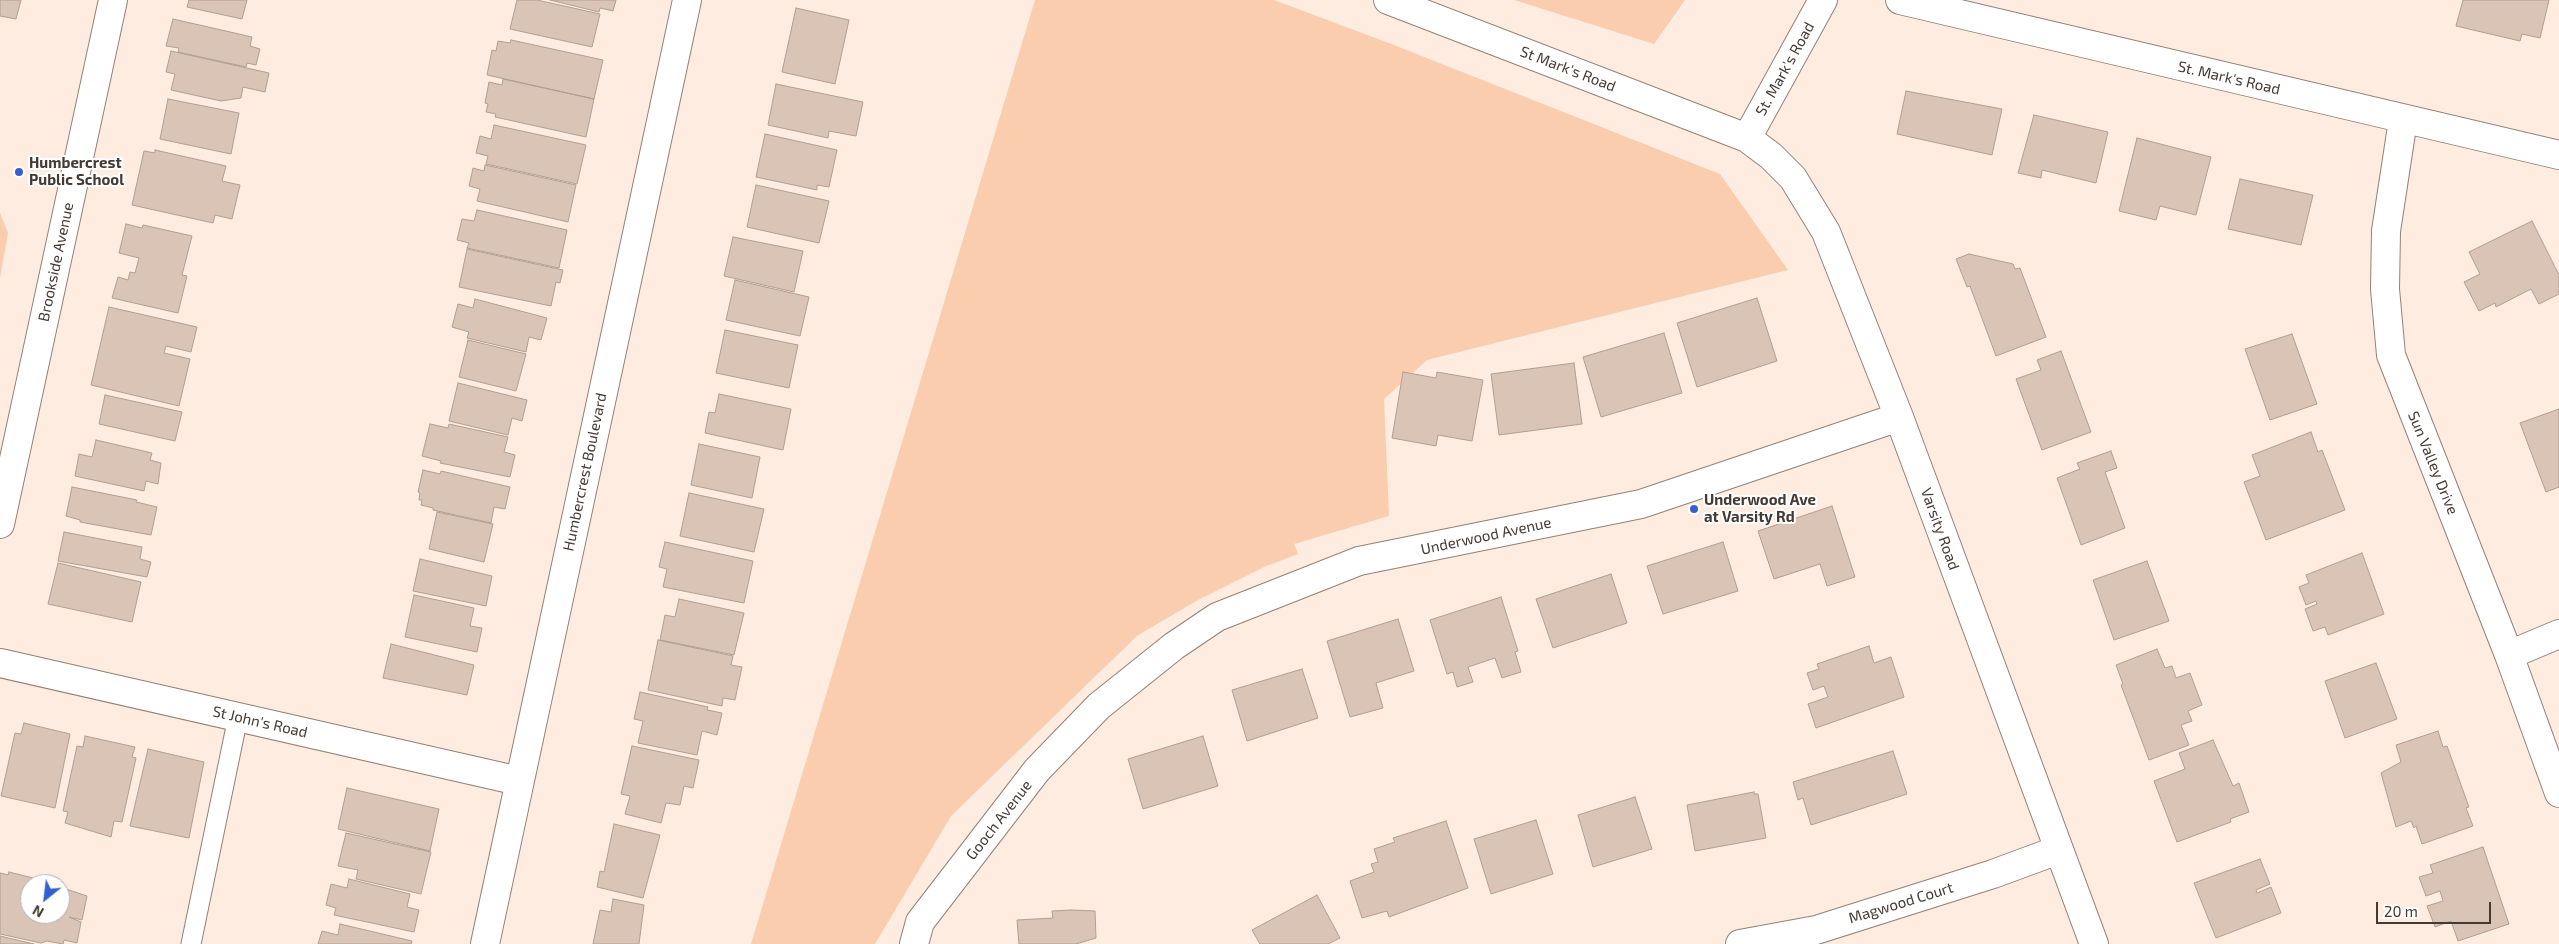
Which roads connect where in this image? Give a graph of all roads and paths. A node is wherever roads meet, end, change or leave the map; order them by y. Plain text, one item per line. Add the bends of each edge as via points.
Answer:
1 (113, 0) edge
2 (687, 0) edge
3 (1388, 0) edge
4 (1823, 0) edge
5 (1900, 0) edge
6 (2402, 120) junction
7 (1747, 138) junction
8 (2559, 156) edge
9 (1899, 417) junction
10 (0, 524) edge
11 (2559, 634) edge
12 (2509, 655) junction
13 (0, 663) edge
14 (1099, 706) joint
15 (238, 718) junction
16 (520, 780) junction
17 (2559, 793) edge
18 (2058, 850) junction
19 (190, 944) edge
20 (486, 944) edge
21 (914, 944) edge
22 (1740, 944) edge
23 (2094, 944) edge

1 - 10 street, Brookside Avenue
2 - 16 street, Humbercrest Boulevard
3 - 7 street, St Mark's Road
4 - 7 street, St. Mark's Road
5 - 6 street, St. Mark's Road
6 - 8 street, St. Mark's Road
6 - 12 street, Sun Valley Drive via 2386,231 2385,288 2391,355
7 - 9 street, Varsity Road via 1793,178 1826,232
9 - 14 street, Underwood Avenue via 1641,504 1359,562 1217,617 1174,646
9 - 18 street, Varsity Road
11 - 12 street
12 - 17 street, Sun Valley Drive
13 - 15 street, St John's Road
14 - 21 street, Gooch Avenue via 1025,785 920,922
15 - 16 street, St John's Road
15 - 19 lane
16 - 20 street, Humbercrest Boulevard
18 - 22 street, Magwood Court via 1994,874 1816,930
18 - 23 street, Varsity Road

